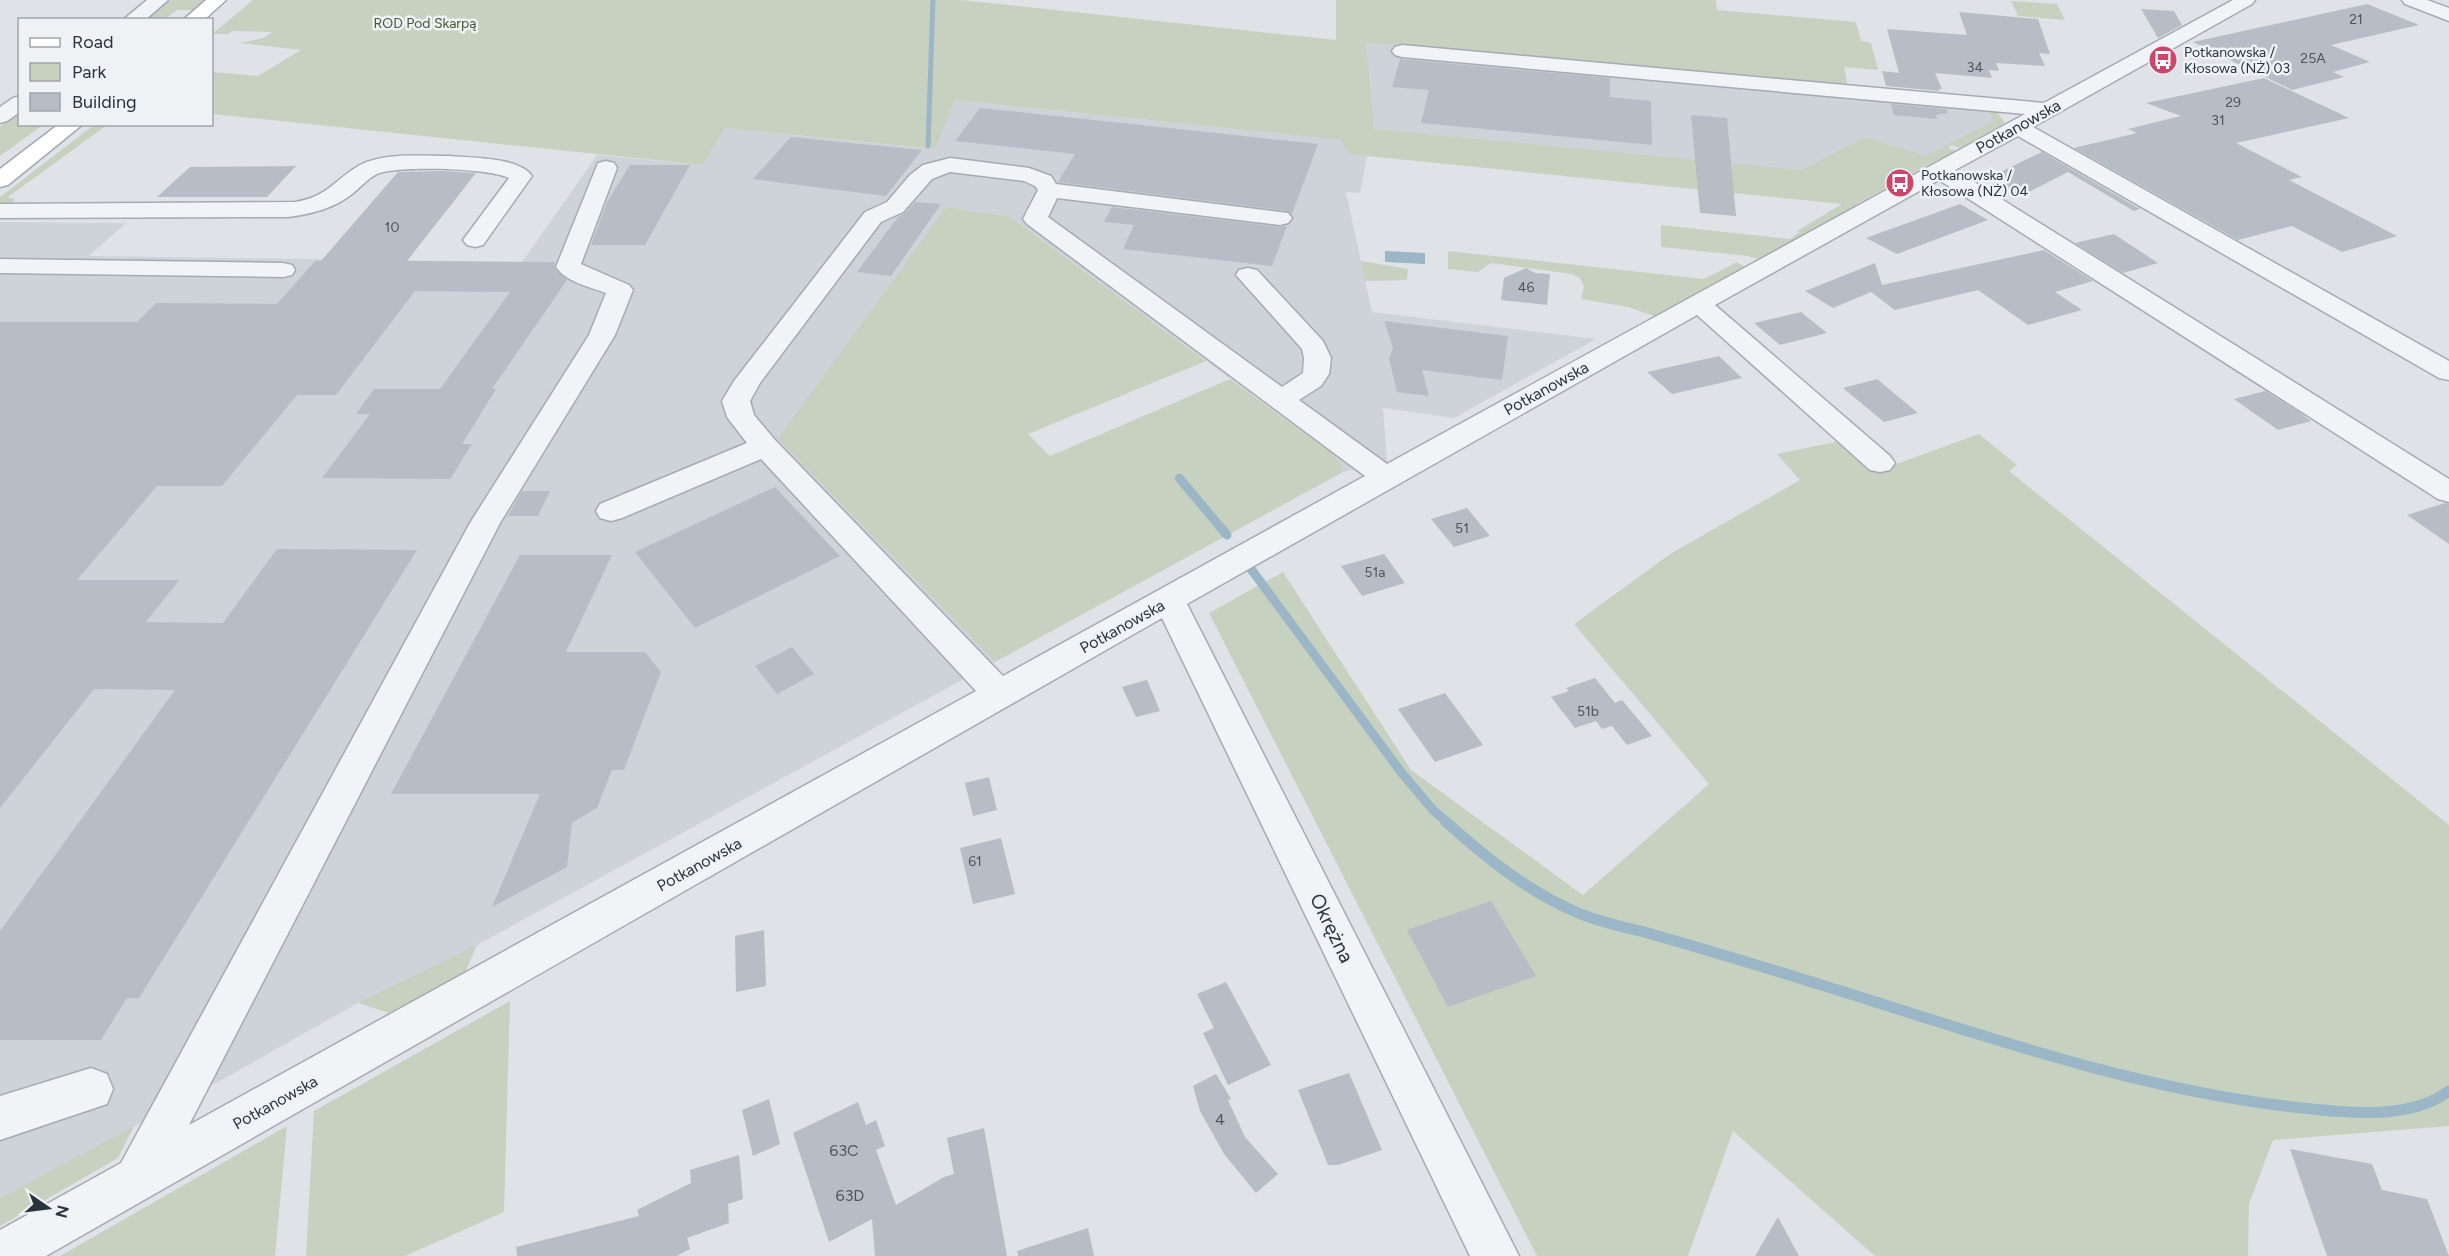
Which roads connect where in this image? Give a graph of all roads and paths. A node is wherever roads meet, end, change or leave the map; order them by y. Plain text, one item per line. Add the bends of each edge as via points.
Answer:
1 (159, 0) edge
2 (217, 0) edge
3 (235, 0) edge
4 (2246, 0) edge
5 (2411, 0) edge
6 (2449, 15) edge
7 (135, 18) edge
8 (194, 18) edge
9 (212, 18) edge
10 (1402, 51) dead end
11 (0, 101) edge
12 (18, 102) edge
13 (18, 104) edge
14 (2048, 110) junction
15 (0, 117) edge
16 (49, 126) edge
17 (70, 126) edge
18 (2018, 127) junction
19 (0, 164) edge
20 (606, 168) dead end
21 (1939, 170) junction
22 (0, 180) edge
23 (1049, 190) junction
24 (0, 212) edge
25 (1280, 218) dead end
26 (475, 240) dead end
27 (0, 266) edge
28 (283, 270) dead end
29 (1248, 275) dead end
30 (1699, 304) junction
31 (2449, 372) edge
32 (1280, 399) junction
33 (765, 446) junction
34 (1880, 463) dead end
35 (1386, 477) junction
36 (2449, 492) edge
37 (611, 511) dead end
38 (1169, 600) junction
39 (1000, 694) junction
40 (91, 1089) dead end
41 (0, 1118) edge
42 (137, 1179) junction
43 (1490, 1254) edge
44 (0, 1256) edge

1 - 7 street
2 - 8 main road
3 - 9 main road
4 - 14 street, Potkanowska
5 - 6 street
10 - 14 street
11 - 12 street
13 - 15 street
14 - 18 street, Potkanowska
16 - 19 main road
17 - 22 main road
18 - 21 street, Potkanowska
18 - 31 street
20 - 42 street via 568,267 620,290 602,335 485,523
21 - 30 street, Potkanowska
21 - 36 street
23 - 25 street
23 - 32 street via 1035,219
23 - 33 street via 1043,181 1029,175 937,166 916,181 895,207 873,217 736,401 741,417
24 - 26 street via 288,210 323,202 366,171 387,165 488,164 516,171 521,176 518,182
27 - 28 street
29 - 32 street via 1314,347 1319,358 1318,372 1311,382
30 - 34 street
30 - 35 street, Potkanowska
32 - 35 street
33 - 37 street
33 - 39 street
35 - 38 street, Potkanowska
38 - 39 street, Potkanowska
38 - 43 street, Okrężna
39 - 42 street, Potkanowska
40 - 41 street
42 - 44 street, Potkanowska

